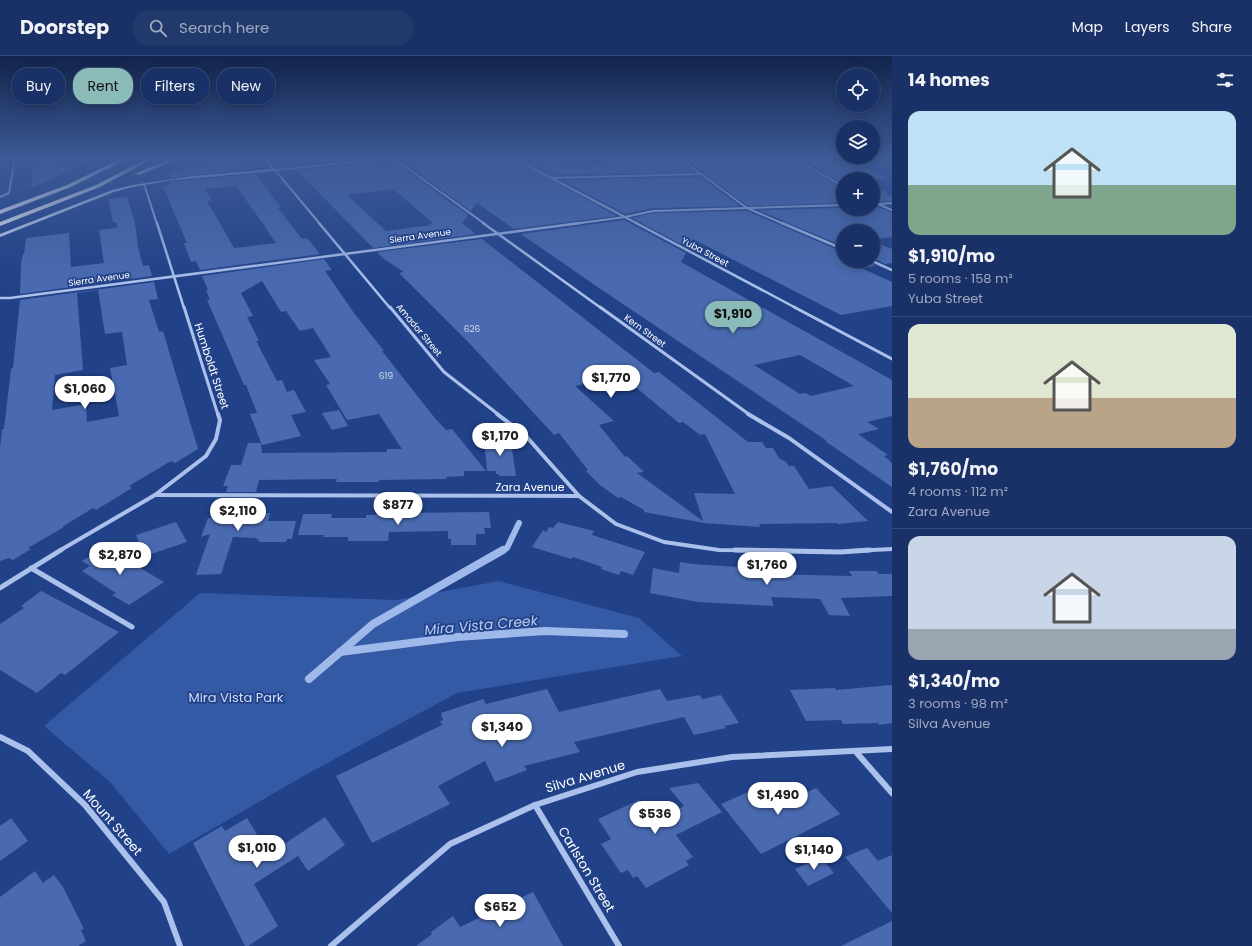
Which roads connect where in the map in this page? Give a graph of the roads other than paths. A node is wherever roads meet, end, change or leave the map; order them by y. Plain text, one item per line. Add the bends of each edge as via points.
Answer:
1 (35, 199) edge
2 (68, 199) edge
3 (70, 199) edge
4 (94, 199) edge
5 (149, 199) edge
6 (299, 199) edge
7 (449, 199) edge
8 (590, 199) edge
9 (734, 199) edge
10 (60, 202) junction
11 (880, 203) edge
12 (892, 203) edge
13 (836, 205) edge
14 (880, 205) edge
15 (747, 208) junction
16 (892, 210) edge
17 (0, 212) edge
18 (625, 217) junction
19 (0, 224) edge
20 (497, 233) junction
21 (0, 236) edge
22 (836, 246) edge
23 (345, 253) junction
24 (880, 265) edge
25 (892, 270) edge
26 (174, 276) junction
27 (0, 298) edge
28 (892, 359) edge
29 (155, 495) junction
30 (579, 496) junction
31 (892, 512) edge
32 (892, 549) edge
33 (31, 568) junction
34 (0, 588) edge
35 (132, 627) dead end
36 (0, 736) edge
37 (892, 749) edge
38 (856, 752) junction
39 (892, 793) edge
40 (535, 805) junction
41 (180, 946) edge
42 (331, 946) edge
43 (619, 946) edge

1 - 17 highway
2 - 10 highway
3 - 10 highway
4 - 21 street
5 - 26 street, Humboldt Street
6 - 23 street, Amador Street
7 - 20 street, Kern Street
8 - 18 street, Yuba Street
9 - 15 street
10 - 19 highway
11 - 12 street
13 - 15 street, Sierra Avenue
14 - 16 street
15 - 18 street, Sierra Avenue via 653,211
15 - 22 street
18 - 20 street, Sierra Avenue
18 - 28 street, Yuba Street
20 - 23 street, Sierra Avenue
20 - 31 street, Kern Street via 758,421 789,438
23 - 26 street, Sierra Avenue
23 - 30 street, Amador Street via 444,372 525,435
24 - 25 street
26 - 27 street, Sierra Avenue
26 - 29 street, Humboldt Street via 220,420 216,438 206,456
29 - 30 street, Zara Avenue
29 - 33 street, Humboldt Street
30 - 32 street, Zara Avenue via 616,524 664,542 719,550 840,552
33 - 34 street, Humboldt Street
33 - 35 street
36 - 41 street, Mount Street via 28,751 85,805 164,902
37 - 38 street, Silva Avenue
38 - 39 street
38 - 40 street, Silva Avenue via 732,757 637,772
40 - 42 street, Silva Avenue via 450,844
40 - 43 street, Carlston Street

